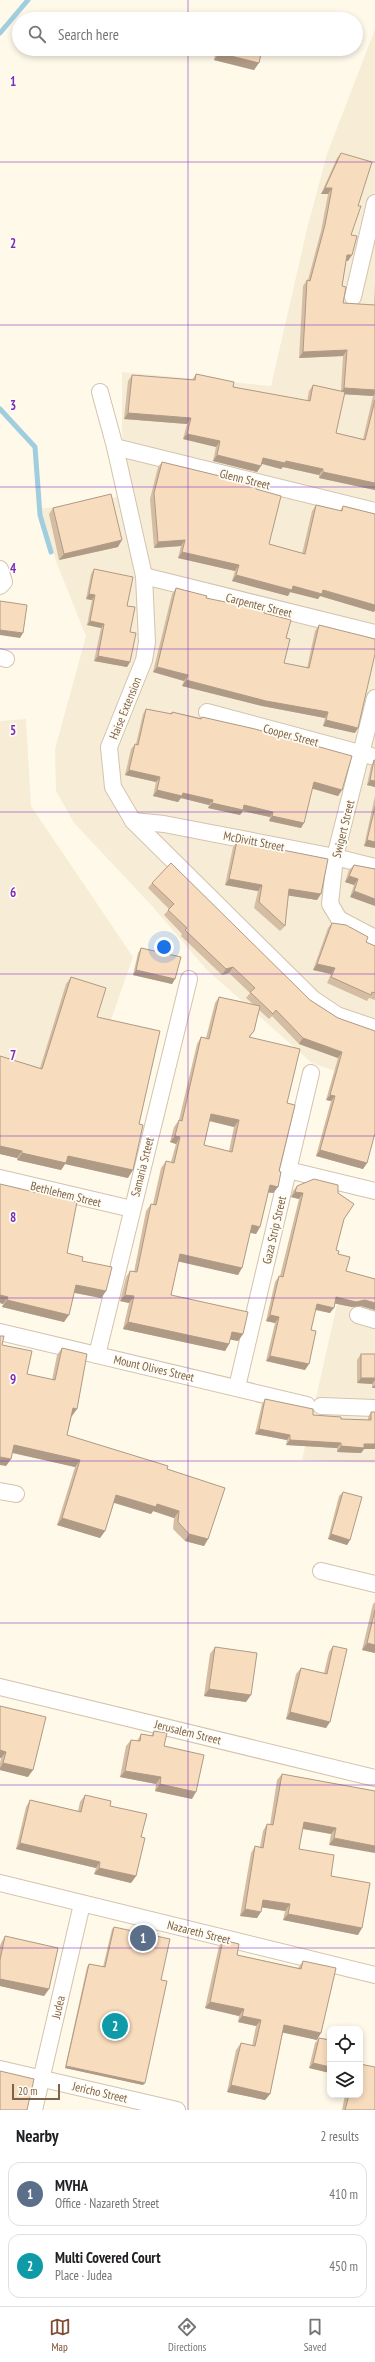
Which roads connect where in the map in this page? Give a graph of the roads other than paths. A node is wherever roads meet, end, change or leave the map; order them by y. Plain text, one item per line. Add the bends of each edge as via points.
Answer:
1 (375, 203) edge
2 (353, 297) dead end
3 (100, 392) dead end
4 (115, 447) junction
5 (375, 511) edge
6 (0, 569) edge
7 (144, 576) junction
8 (0, 586) edge
9 (375, 633) edge
10 (375, 698) edge
11 (207, 712) dead end
12 (368, 755) edge
13 (133, 821) junction
14 (335, 857) junction
15 (375, 867) edge
16 (375, 938) edge
17 (189, 979) dead end
18 (375, 1028) edge
19 (311, 1073) dead end
20 (288, 1170) junction
21 (0, 1178) edge
22 (375, 1191) edge
23 (132, 1210) junction
24 (358, 1315) dead end
25 (375, 1320) edge
26 (0, 1332) edge
27 (97, 1355) junction
28 (237, 1387) junction
29 (375, 1408) edge
30 (0, 1491) edge
31 (16, 1494) dead end
32 (321, 1571) dead end
33 (375, 1584) edge
34 (0, 1688) edge
35 (375, 1778) edge
36 (0, 1883) edge
37 (82, 1904) junction
38 (375, 1975) edge
39 (0, 2069) edge
40 (42, 2078) junction
41 (34, 2110) edge
42 (176, 2110) edge

1 - 2 street
3 - 4 street, Haise Extension
4 - 5 street, Glenn Street
4 - 7 street, Haise Extension
6 - 8 street via 4,582
7 - 9 street, Carpenter Street
7 - 13 street, Haise Extension via 147,642 144,660 109,747 113,787
10 - 12 street, Swigert Street
11 - 12 street, Cooper Street
12 - 14 street, Swigert Street
13 - 14 street, McDivitt Street via 164,824
13 - 18 street, Haise Extension via 313,999 337,1015
14 - 15 street, McDivitt Street
14 - 16 street, Swigert Street via 330,904 339,919
17 - 23 street, Samaria Srteet
19 - 20 street, Gaza Strip Street
20 - 22 street
20 - 28 street, Gaza Strip Street
21 - 23 street, Bethlehem Street
23 - 27 street, Samaria Srteet
24 - 25 street
26 - 27 street, Mount Olives Street
27 - 28 street, Mount Olives Street
28 - 29 street, Mount Olives Street via 314,1405
30 - 31 street
32 - 33 street
34 - 35 street, Jerusalem Street
36 - 37 street, Nazareth Street
37 - 38 street, Nazareth Street
37 - 40 street, Judea
39 - 40 street, Jericho Street
40 - 41 street, Judea
40 - 42 street, Jericho Street

